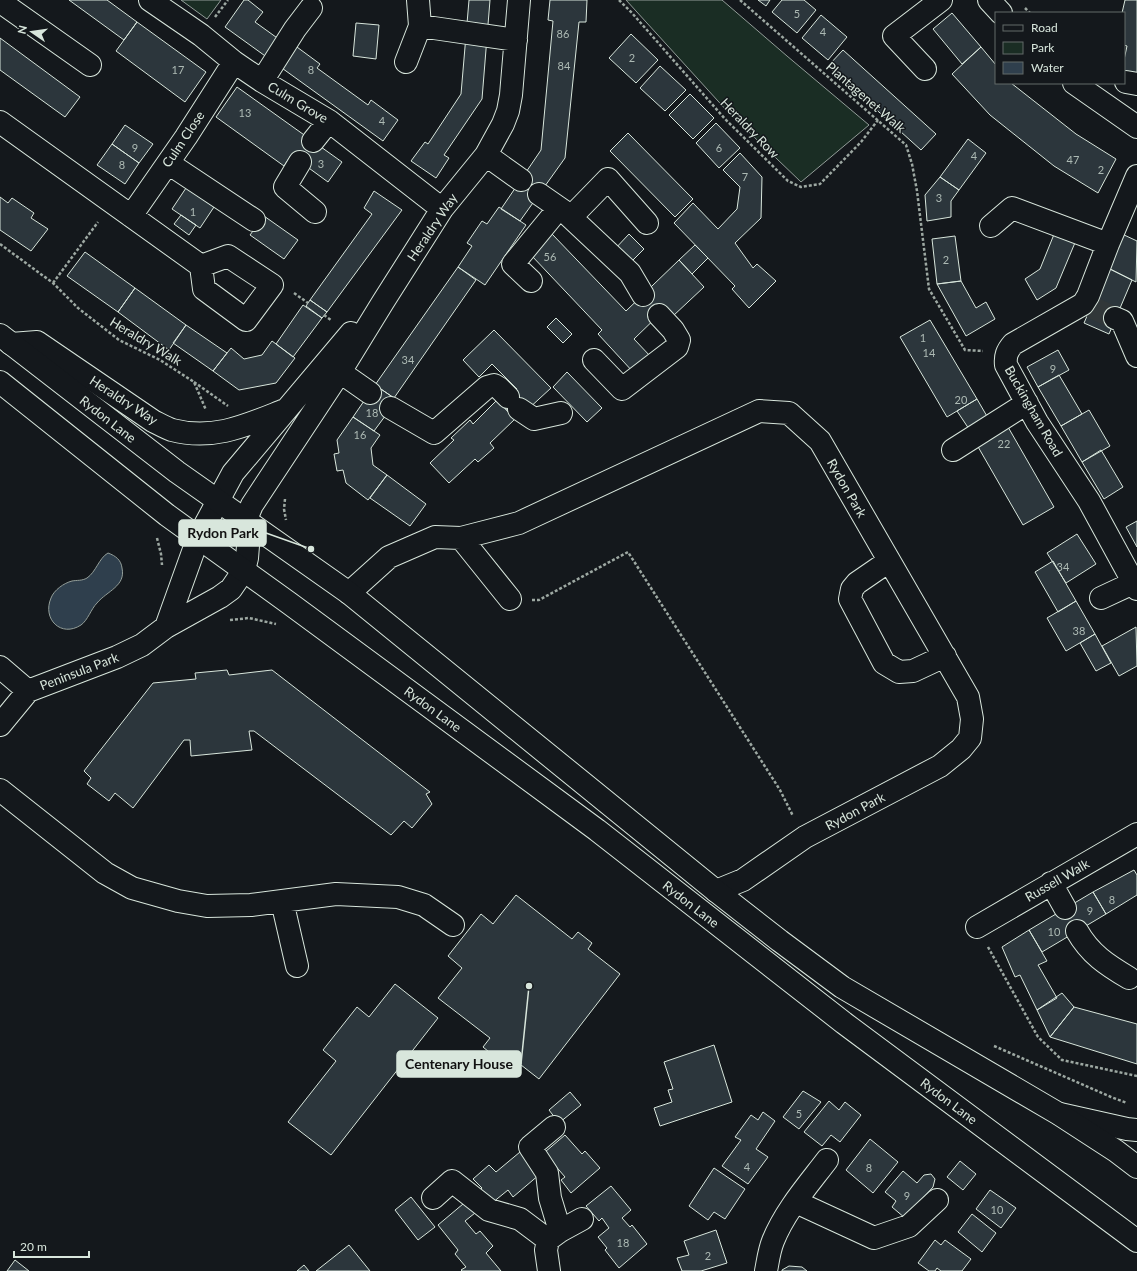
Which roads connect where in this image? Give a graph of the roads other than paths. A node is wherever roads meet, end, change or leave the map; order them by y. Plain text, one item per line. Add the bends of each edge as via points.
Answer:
1 (4, 0) edge
2 (150, 0) edge
3 (418, 0) edge
4 (519, 0) edge
5 (941, 0) edge
6 (989, 0) edge
7 (311, 8) dead end
8 (1000, 12) edge
9 (420, 26) junction
10 (516, 40) junction
11 (234, 62) junction
12 (406, 62) dead end
13 (90, 65) dead end
14 (925, 69) dead end
15 (262, 80) junction
16 (1075, 84) edge
17 (329, 121) junction
18 (0, 122) edge
19 (1137, 127) edge
20 (313, 141) dead end
21 (486, 155) junction
22 (300, 162) dead end
23 (168, 163) junction
24 (1137, 176) edge
25 (521, 180) dead end
26 (539, 194) dead end
27 (442, 209) junction
28 (315, 212) dead end
29 (565, 213) junction
30 (131, 216) junction
31 (254, 220) dead end
32 (648, 223) dead end
33 (991, 226) dead end
34 (1108, 244) junction
35 (200, 266) dead end
36 (531, 281) dead end
37 (643, 295) dead end
38 (383, 302) junction
39 (659, 315) dead end
40 (1115, 318) tunnel mouth
41 (5, 340) edge
42 (1137, 356) edge
43 (594, 360) dead end
44 (340, 372) junction
45 (0, 382) edge
46 (370, 393) dead end
47 (1026, 403) junction
48 (289, 408) junction
49 (392, 408) dead end
50 (562, 413) dead end
51 (953, 450) dead end
52 (218, 500) junction
53 (246, 519) junction
54 (198, 538) junction
55 (461, 538) junction
56 (889, 561) junction
57 (244, 570) junction
58 (1135, 586) edge
59 (349, 593) junction
60 (1101, 598) dead end
61 (510, 599) road end
62 (166, 626) junction
63 (944, 656) junction
64 (0, 667) edge
65 (28, 691) junction
66 (0, 725) edge
67 (0, 790) edge
68 (1137, 834) edge
69 (1051, 883) junction
70 (716, 891) junction
71 (282, 901) junction
72 (1065, 908) dead end
73 (453, 925) dead end
74 (977, 926) road end
75 (1077, 931) dead end
76 (297, 966) dead end
77 (1129, 978) dead end
78 (1059, 1114) junction
79 (554, 1127) dead end
80 (1137, 1130) edge
81 (828, 1160) dead end
82 (1137, 1167) edge
83 (433, 1198) dead end
84 (937, 1200) dead end
85 (796, 1202) junction
86 (582, 1219) dead end
87 (554, 1236) junction
88 (1137, 1241) edge
89 (549, 1271) edge
90 (766, 1271) edge

1 - 13 street via 2,3
2 - 11 street, Culm Grove via 201,35
3 - 9 street
4 - 10 street, Heraldry Way
5 - 14 street via 894,36
6 - 8 street
7 - 15 street
9 - 10 street
9 - 12 street
10 - 21 street, Heraldry Way via 512,95 508,111
11 - 15 street, Culm Grove
11 - 23 street, Culm Close
15 - 17 street, Culm Grove
16 - 19 street
17 - 20 street
17 - 27 street, Culm Grove
18 - 30 street
21 - 25 street
21 - 27 street, Heraldry Way
22 - 28 street via 285,187
23 - 30 street, Culm Close
23 - 31 street
24 - 34 street, Buckingham Road
26 - 29 street
27 - 38 street, Heraldry Way
29 - 32 street via 608,179
29 - 36 street via 513,264
29 - 37 street via 630,273
30 - 35 street
33 - 34 street via 1012,208
34 - 47 street, Buckingham Road via 1088,296 1087,306 1013,344 1007,351 1006,365
38 - 44 street, Heraldry Way
38 - 48 street, Heraldry Way via 352,332
39 - 43 street via 679,340 677,347 622,389
40 - 42 street via 1122,321
41 - 48 street, Heraldry Way via 37,342 153,421 171,430 213,434 244,426
41 - 52 street, Rydon Lane via 177,472
44 - 46 street
44 - 53 street, Heraldry Way via 252,505
45 - 54 street, Rydon Lane
47 - 51 street
47 - 58 street, Buckingham Road via 1089,501
48 - 52 street, Heraldry Way via 233,473
49 - 50 street via 434,433 487,387 494,385 534,419
52 - 53 street, Rydon Lane
52 - 54 street
53 - 57 street via 249,534
53 - 59 street, Rydon Lane
54 - 57 street, Rydon Lane
54 - 62 street
55 - 56 street, Rydon Park via 519,523 760,411 788,413 820,441
55 - 59 street, Rydon Park via 435,537 390,557
55 - 61 street
56 - 63 street, Rydon Park
56 - 63 street via 857,583 852,589 850,599 884,662 899,672 914,671
57 - 62 street, Peninsula Park via 231,589
57 - 88 street, Rydon Lane via 597,830 844,1023
58 - 60 street, Buckingham Road
59 - 70 street, Rydon Lane
62 - 65 street, Peninsula Park via 142,645 117,657
63 - 70 street, Rydon Park via 968,697 972,719 970,738 961,749 940,766 805,837 743,880
64 - 65 street
65 - 66 street, Peninsula Park
67 - 71 street via 106,873 132,888 207,906
68 - 69 street, Russell Walk
69 - 72 street
69 - 74 street, Russell Walk
70 - 78 street, Rydon Lane via 842,987
71 - 73 street via 336,894 398,897 424,906
71 - 76 street
75 - 77 street via 1084,943 1103,962
78 - 80 street
78 - 82 street, Rydon Lane
79 - 87 street via 530,1147 547,1174
81 - 85 street
83 - 87 street via 452,1181 489,1210 520,1219
84 - 85 street via 909,1226 874,1238
85 - 90 street via 783,1220 773,1242
86 - 87 street
87 - 89 street via 546,1250

